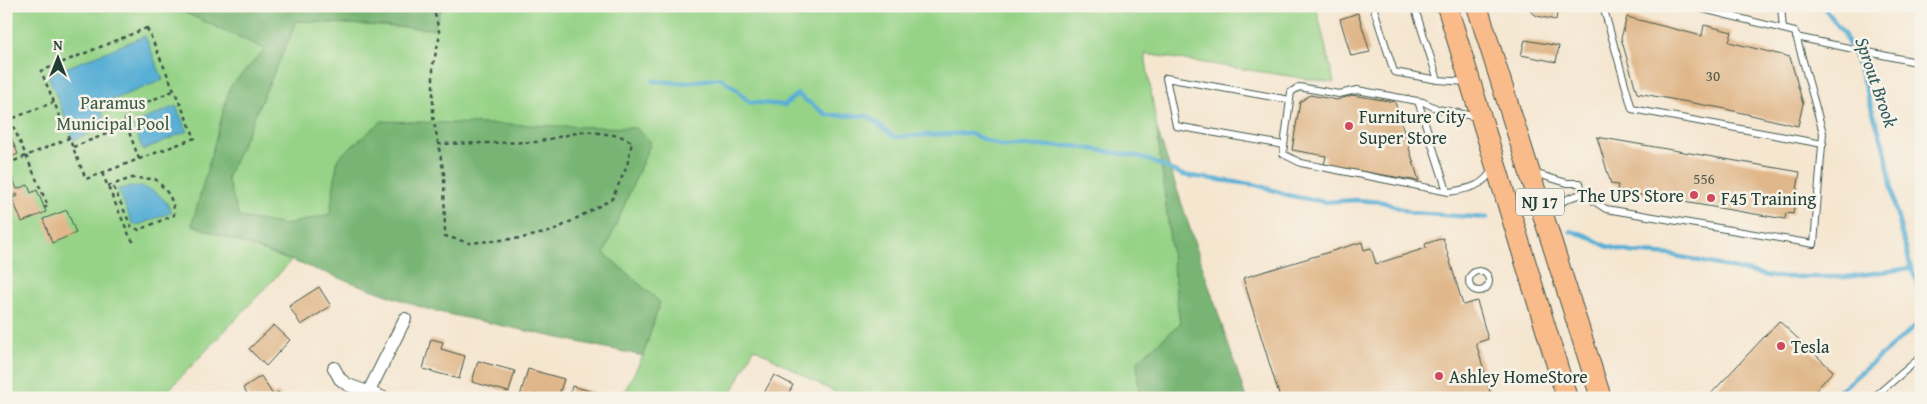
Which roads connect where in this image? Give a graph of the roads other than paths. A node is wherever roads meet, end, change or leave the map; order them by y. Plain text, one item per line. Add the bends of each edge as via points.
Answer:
1 (1373, 6) edge
2 (1414, 6) edge
3 (1447, 6) edge
4 (1477, 6) edge
5 (1492, 6) edge
6 (1603, 6) edge
7 (1691, 6) edge
8 (1781, 6) edge
9 (1783, 29) junction
10 (1796, 37) junction
11 (1921, 63) edge
12 (1498, 72) junction
13 (1438, 80) junction
14 (1470, 82) junction
15 (1290, 100) junction
16 (1418, 101) junction
17 (1481, 118) junction
18 (1823, 144) junction
19 (1284, 145) junction
20 (1495, 163) junction
21 (1531, 172) junction
22 (1447, 191) junction
23 (1583, 194) junction
24 (1544, 216) junction
25 (405, 319) dead end
26 (1921, 357) edge
27 (334, 368) dead end
28 (368, 393) junction
29 (384, 398) edge
30 (1567, 398) edge
31 (1601, 398) edge
32 (1873, 398) edge

1 - 13 lane via 1394,72
2 - 13 lane
3 - 14 highway, NJ 17
4 - 12 highway, NJ 17
5 - 12 highway
6 - 18 lane via 1632,109
7 - 9 lane
8 - 9 lane
9 - 10 lane via 1795,32
10 - 11 lane
10 - 18 lane
12 - 21 highway, NJ 17
13 - 14 lane
14 - 17 highway, NJ 17
15 - 16 lane via 1292,92 1299,88 1339,94 1357,90
15 - 19 lane
15 - 19 lane via 1166,78 1176,126
16 - 17 lane via 1438,109
16 - 22 lane
17 - 20 highway, NJ 17
18 - 23 lane via 1814,244 1606,209
19 - 22 lane via 1283,154 1301,163
20 - 22 lane via 1482,183 1471,189
20 - 30 highway, NJ 17
21 - 23 lane via 1567,183 1580,183
21 - 24 highway, NJ 17
23 - 24 lane via 1565,200
24 - 31 highway, NJ 17
25 - 28 street
26 - 32 lane
27 - 28 street via 348,385
28 - 29 street

